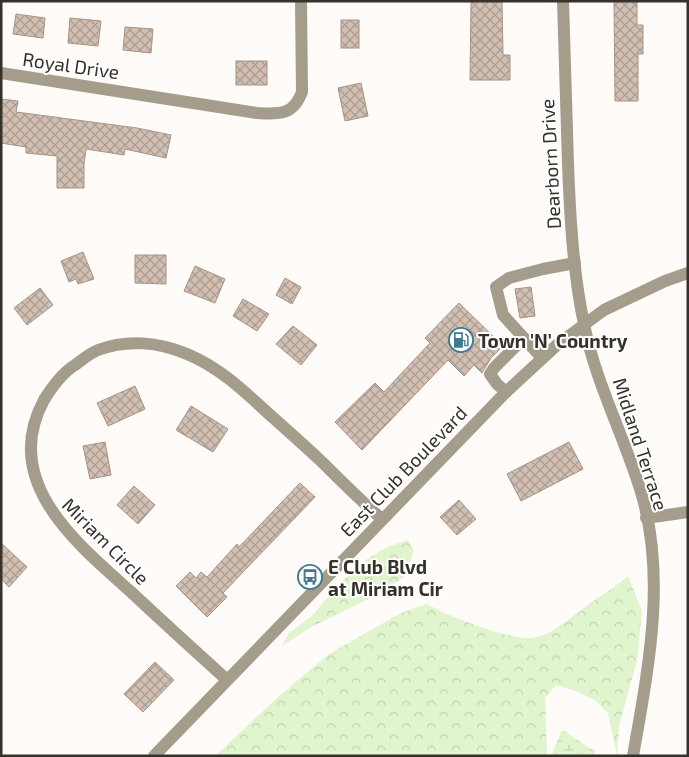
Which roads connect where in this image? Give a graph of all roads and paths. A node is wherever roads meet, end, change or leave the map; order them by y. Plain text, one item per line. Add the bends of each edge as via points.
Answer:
1 (302, 1) edge
2 (563, 1) edge
3 (1, 73) edge
4 (575, 263) junction
5 (688, 273) edge
6 (584, 325) junction
7 (524, 338) junction
8 (542, 358) junction
9 (506, 392) junction
10 (688, 512) edge
11 (646, 518) junction
12 (382, 519) junction
13 (226, 679) junction
14 (154, 756) edge
15 (633, 756) edge

1 - 3 street, Royal Drive via 302,92 291,110 277,114
2 - 4 street, Dearborn Drive via 570,224
4 - 6 street, Dearborn Drive
4 - 7 street via 509,278 496,287 503,315
5 - 6 street, East Club Boulevard via 604,310
6 - 8 street, East Club Boulevard
6 - 11 street, Midland Terrace via 594,362 642,494
7 - 8 street
7 - 9 street via 490,374
8 - 9 street, East Club Boulevard
9 - 12 street, East Club Boulevard
10 - 11 street
11 - 15 street, Midland Terrace via 652,559 653,626
12 - 13 street, East Club Boulevard
12 - 13 street, Miriam Circle via 242,388 209,365 165,346 144,343 97,350 70,368 37,411 29,436 28,456 33,481 45,506 71,538
13 - 14 street, East Club Boulevard

